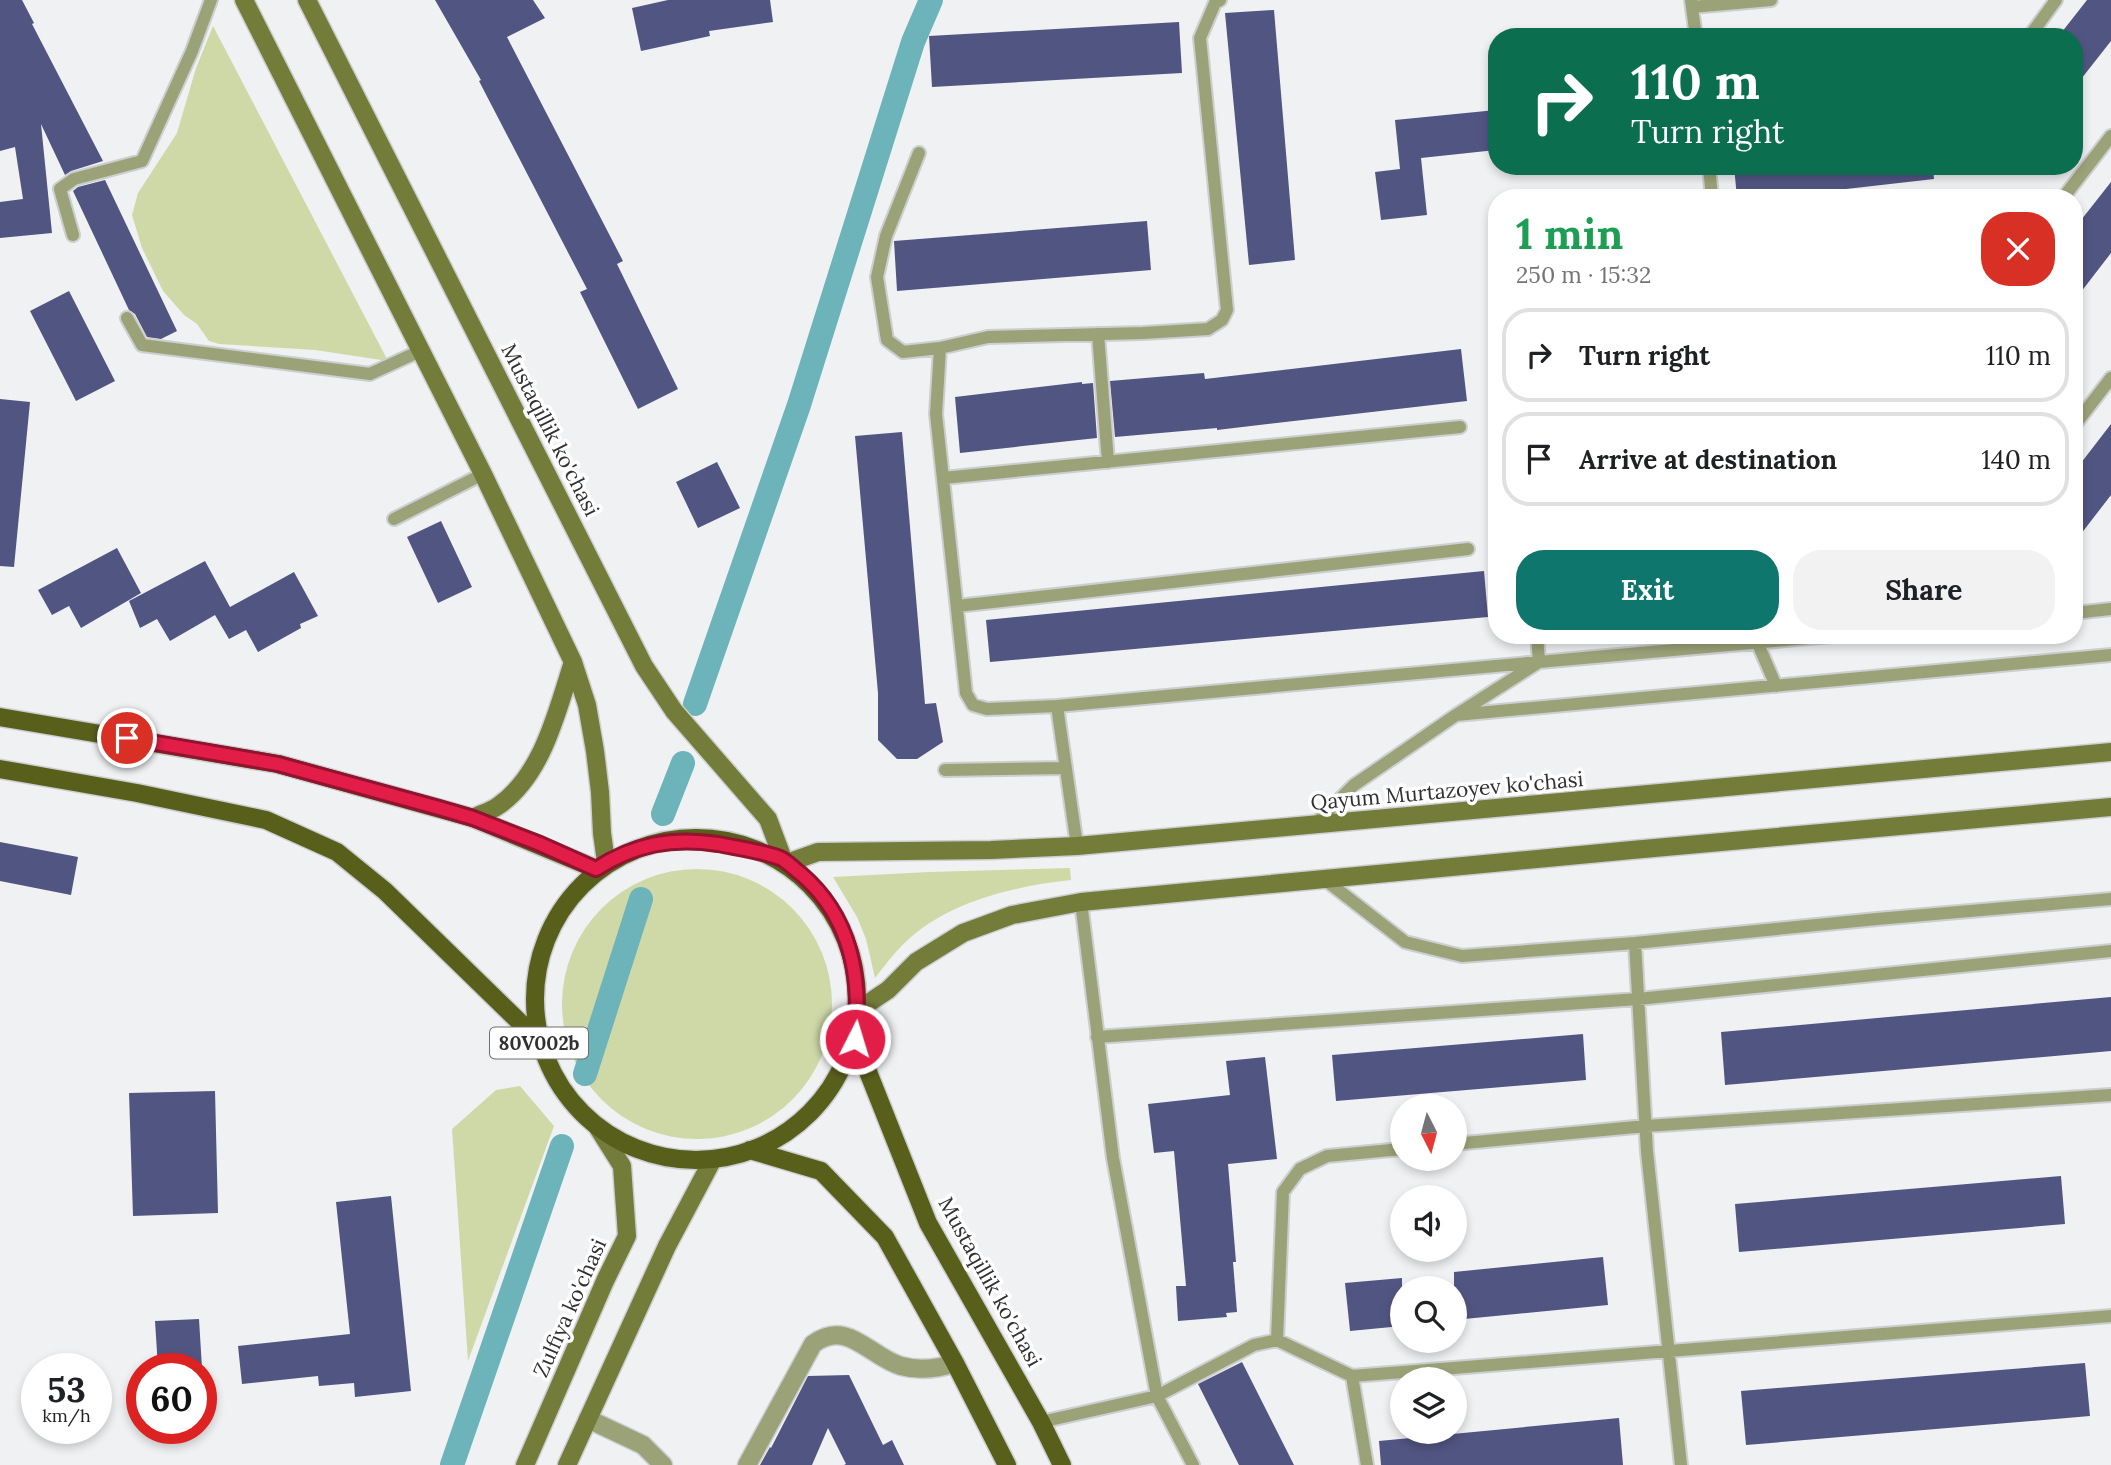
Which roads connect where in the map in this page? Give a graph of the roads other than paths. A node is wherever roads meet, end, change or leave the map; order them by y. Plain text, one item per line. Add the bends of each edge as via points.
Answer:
1 (211, 0) edge
2 (244, 0) edge
3 (307, 0) edge
4 (1220, 0) edge
5 (1771, 0) edge
6 (2056, 0) edge
7 (1692, 3) edge
8 (1695, 28) edge
9 (2036, 28) edge
10 (2111, 136) edge
11 (919, 153) dead end
12 (2083, 172) edge
13 (2081, 175) edge
14 (2070, 189) edge
15 (73, 235) dead end
16 (127, 318) dead end
17 (1098, 334) junction
18 (940, 348) junction
19 (420, 351) junction
20 (2111, 379) edge
21 (2083, 415) edge
22 (1460, 427) dead end
23 (1108, 462) junction
24 (483, 474) junction
25 (943, 478) junction
26 (394, 519) dead end
27 (1468, 549) dead end
28 (957, 606) junction
29 (2111, 609) edge
30 (2083, 611) edge
31 (1538, 644) edge
32 (1710, 644) edge
33 (1759, 644) edge
34 (2111, 654) edge
35 (573, 662) junction
36 (1539, 662) junction
37 (1776, 686) junction
38 (1057, 706) junction
39 (1456, 715) junction
40 (0, 717) edge
41 (2111, 752) edge
42 (1066, 768) junction
43 (0, 769) edge
44 (945, 769) dead end
45 (2111, 807) edge
46 (473, 818) junction
47 (1314, 825) junction
48 (1077, 846) junction
49 (785, 861) junction
50 (601, 866) junction
51 (1324, 879) junction
52 (2111, 899) edge
53 (1081, 902) junction
54 (1635, 943) junction
55 (2111, 951) edge
56 (1638, 999) junction
57 (858, 1010) junction
58 (1097, 1037) junction
59 (855, 1039) junction
60 (538, 1040) junction
61 (2111, 1095) edge
62 (1646, 1126) junction
63 (598, 1128) junction
64 (1467, 1143) edge
65 (750, 1150) junction
66 (1390, 1150) edge
67 (713, 1159) junction
68 (2111, 1316) edge
69 (1277, 1340) junction
70 (1669, 1350) junction
71 (955, 1363) junction
72 (1352, 1376) junction
73 (1157, 1396) junction
74 (588, 1419) junction
75 (1041, 1422) junction
76 (525, 1465) edge
77 (567, 1465) edge
78 (663, 1465) edge
79 (747, 1465) edge
80 (1007, 1465) edge
81 (1062, 1465) edge
82 (1193, 1465) edge
83 (1367, 1465) edge
84 (1681, 1465) edge

1 - 15 lane via 142,160 74,179 60,189
2 - 19 main road
3 - 49 main road, Mustaqillik ko'chasi / 80V002b via 644,666 674,711 768,819
4 - 17 lane via 1200,38 1227,310 1222,320 1208,329
5 - 7 lane
6 - 9 lane
7 - 8 lane
10 - 12 lane
11 - 18 lane via 886,236 877,277 887,340 903,352
13 - 14 lane
16 - 19 lane via 142,345 370,374
17 - 18 lane via 988,337
17 - 23 lane
18 - 25 lane via 936,414
19 - 24 main road
20 - 21 lane
22 - 23 lane
23 - 25 lane
24 - 26 lane
24 - 35 main road
25 - 28 lane
27 - 28 lane
28 - 38 lane via 966,693 973,705 987,709
29 - 30 lane
31 - 36 lane
32 - 36 lane
33 - 37 lane
34 - 37 lane
35 - 46 main road via 532,768 497,807
35 - 50 main road via 595,751
36 - 38 lane
36 - 39 lane
37 - 39 lane
38 - 42 lane
39 - 47 lane via 1354,785
40 - 46 main road via 278,764
41 - 47 main road, Qayum Murtazoyev ko'chasi
42 - 44 lane
42 - 48 lane
43 - 60 main road via 266,820 337,852 385,891
45 - 51 main road
46 - 50 main road
47 - 48 main road, Qayum Murtazoyev ko'chasi
48 - 49 main road, Qayum Murtazoyev ko'chasi via 818,852
49 - 50 main road, 80V002b via 691,840 652,844
49 - 57 main road, 80V002b via 830,907 852,955
50 - 60 main road, 80V002b via 549,929 534,986
51 - 53 main road
51 - 54 lane via 1405,942 1462,956
52 - 54 lane
53 - 57 main road via 1012,915 963,933 916,962 888,990
53 - 58 lane
54 - 56 lane
55 - 56 lane
56 - 58 lane
56 - 62 lane
57 - 59 main road, 80V002b
58 - 73 lane via 1113,1158
59 - 65 main road, 80V002b via 829,1090 794,1126
59 - 75 main road, Mustaqillik ko'chasi / 80V002b via 928,1223
60 - 63 main road, 80V002b via 558,1091
61 - 62 lane
62 - 64 lane
62 - 70 lane
63 - 67 main road, 80V002b via 634,1148 673,1158
63 - 76 main road, Zulfiya ko'chasi via 622,1166 627,1236
65 - 67 main road, 80V002b
65 - 71 main road via 821,1171 885,1237
66 - 69 lane via 1326,1156 1300,1169 1283,1192
67 - 74 main road via 667,1246
68 - 70 lane
69 - 72 lane
69 - 73 lane via 1254,1345
70 - 72 lane
70 - 84 lane
71 - 79 street via 923,1369 901,1366 860,1341 822,1338 813,1345
71 - 80 main road
72 - 83 lane
73 - 75 lane
73 - 82 lane
74 - 77 main road
74 - 78 street via 643,1445
75 - 81 main road, Mustaqillik ko'chasi / 80V002b

